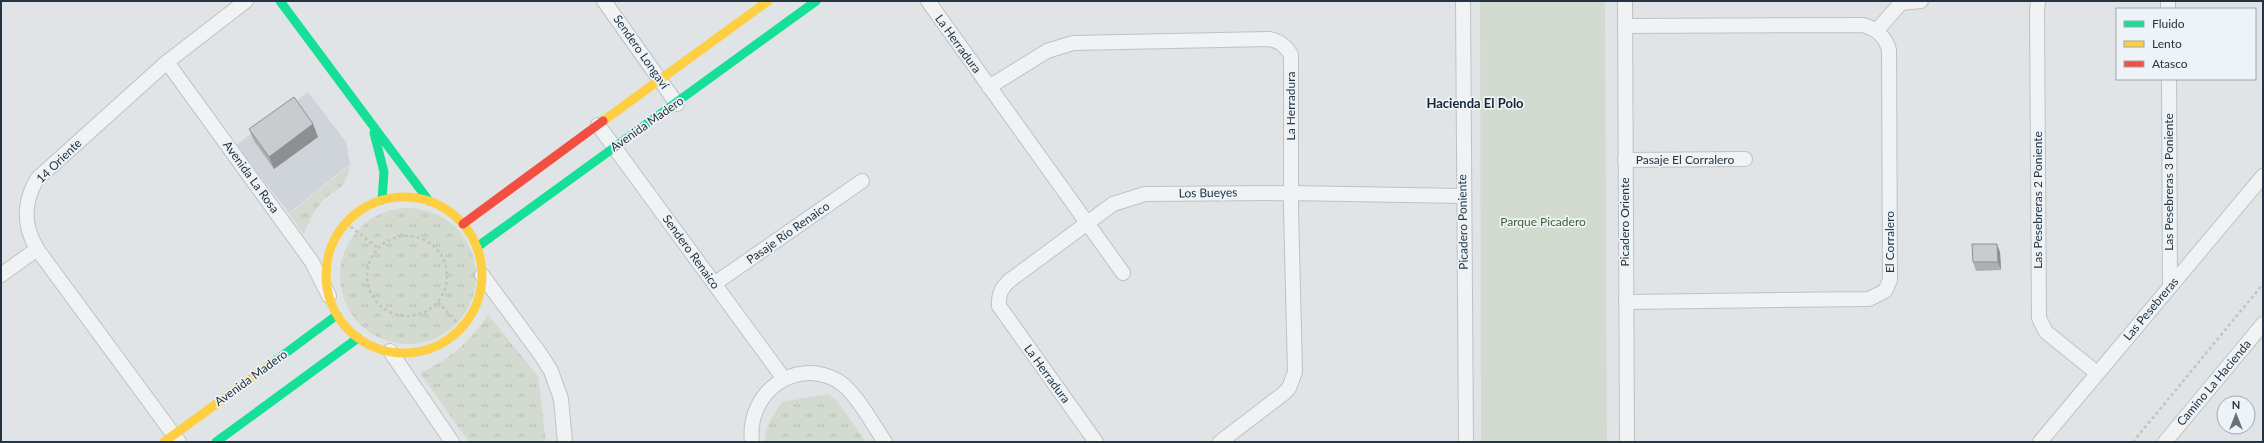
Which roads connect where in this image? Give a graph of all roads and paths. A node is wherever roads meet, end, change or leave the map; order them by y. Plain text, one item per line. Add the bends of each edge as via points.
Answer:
1 (246, 1) edge
2 (280, 1) edge
3 (604, 1) edge
4 (768, 1) edge
5 (816, 1) edge
6 (928, 1) edge
7 (1463, 1) edge
8 (1625, 1) edge
9 (1921, 1) edge
10 (2038, 1) edge
11 (1625, 26) junction
12 (1877, 30) junction
13 (167, 62) junction
14 (2169, 80) edge
15 (661, 81) junction
16 (989, 87) junction
17 (677, 104) junction
18 (371, 124) junction
19 (598, 125) junction
20 (614, 148) junction
21 (1745, 159) dead end
22 (1625, 160) junction
23 (2263, 176) edge
24 (862, 181) dead end
25 (1290, 193) junction
26 (1463, 196) junction
27 (382, 200) junction
28 (429, 201) junction
29 (346, 223) junction
30 (1086, 223) junction
31 (463, 224) junction
32 (477, 247) junction
33 (378, 248) junction
34 (37, 249) junction
35 (1123, 273) dead end
36 (482, 274) junction
37 (1, 275) edge
38 (714, 284) junction
39 (2263, 284) edge
40 (2170, 285) junction
41 (329, 296) junction
42 (438, 302) junction
43 (1626, 302) junction
44 (999, 306) joint
45 (337, 315) junction
46 (2263, 324) edge
47 (462, 328) junction
48 (358, 338) junction
49 (390, 351) junction
50 (2097, 374) junction
51 (784, 379) junction
52 (173, 440) edge
53 (216, 442) edge
54 (452, 442) edge
55 (565, 442) edge
56 (752, 442) edge
57 (884, 442) edge
58 (1096, 442) edge
59 (1220, 442) edge
60 (1466, 442) edge
61 (1627, 442) edge
62 (2040, 442) edge
63 (2132, 442) edge
64 (2165, 442) edge

1 - 13 street, 14 Oriente
2 - 18 street
3 - 15 street, Sendero Longaví
4 - 15 street
5 - 17 street, Avenida Madero
6 - 16 street, La Herradura
7 - 26 street, Picadero Poniente
8 - 11 street, Picadero Oriente
9 - 12 street via 1902,3
10 - 50 street, Las Pesebreras 2 Poniente via 2039,318 2046,332
11 - 12 street via 1863,26
11 - 22 street, Picadero Oriente
12 - 43 street, El Corralero via 1887,42 1889,50 1890,280 1884,291 1875,298 1863,300
13 - 34 street, 14 Oriente via 37,179 28,197 26,216 31,239
13 - 41 street, Avenida La Rosa via 312,262
14 - 40 street, Las Pesebreras 3 Poniente
15 - 17 street, Sendero Longaví
15 - 19 street
16 - 25 street, La Herradura via 1047,51 1072,42 1276,40 1287,48 1291,55
16 - 30 street, La Herradura
17 - 20 street, Avenida Madero
18 - 27 street via 384,172
18 - 28 street
19 - 20 street, Sendero Renaico
19 - 31 street
20 - 32 street, Avenida Madero
20 - 38 street, Sendero Renaico
21 - 22 street, Pasaje El Corralero
22 - 43 street, Picadero Oriente
23 - 40 street, Las Pesebreras
24 - 38 street, Pasaje Río Renaico
25 - 26 street, Los Bueyes
25 - 30 street, Los Bueyes via 1145,194 1113,204
25 - 59 street, La Herradura via 1295,372 1293,380 1283,394
26 - 60 street, Picadero Poniente
27 - 28 street via 405,197
27 - 29 street via 367,206
28 - 31 street via 451,213
29 - 33 path
29 - 41 street via 333,242 328,258 326,274
30 - 35 street, La Herradura
30 - 44 street, Los Bueyes via 1003,286
31 - 32 street
32 - 36 street
33 - 42 path via 394,238 408,236 432,244 444,260 447,275 445,290
33 - 42 path via 366,273 369,290 377,303 391,314 408,316 428,310
34 - 37 street
34 - 52 street, 14 Oriente
36 - 47 street via 477,303
36 - 55 street via 551,371 561,399
38 - 51 street, Sendero Renaico
39 - 63 path
40 - 50 street, Las Pesebreras
41 - 45 street
42 - 47 path
43 - 61 street, Picadero Oriente
44 - 58 street, La Herradura
45 - 48 street
45 - 52 street, Avenida Madero
46 - 64 street, Camino La Hacienda
47 - 49 street via 433,347 410,352
48 - 49 street
48 - 53 street
49 - 54 street
50 - 62 street, Las Pesebreras
51 - 56 street via 774,385 759,402 751,423
51 - 57 street via 795,375 817,374 838,381 848,388

